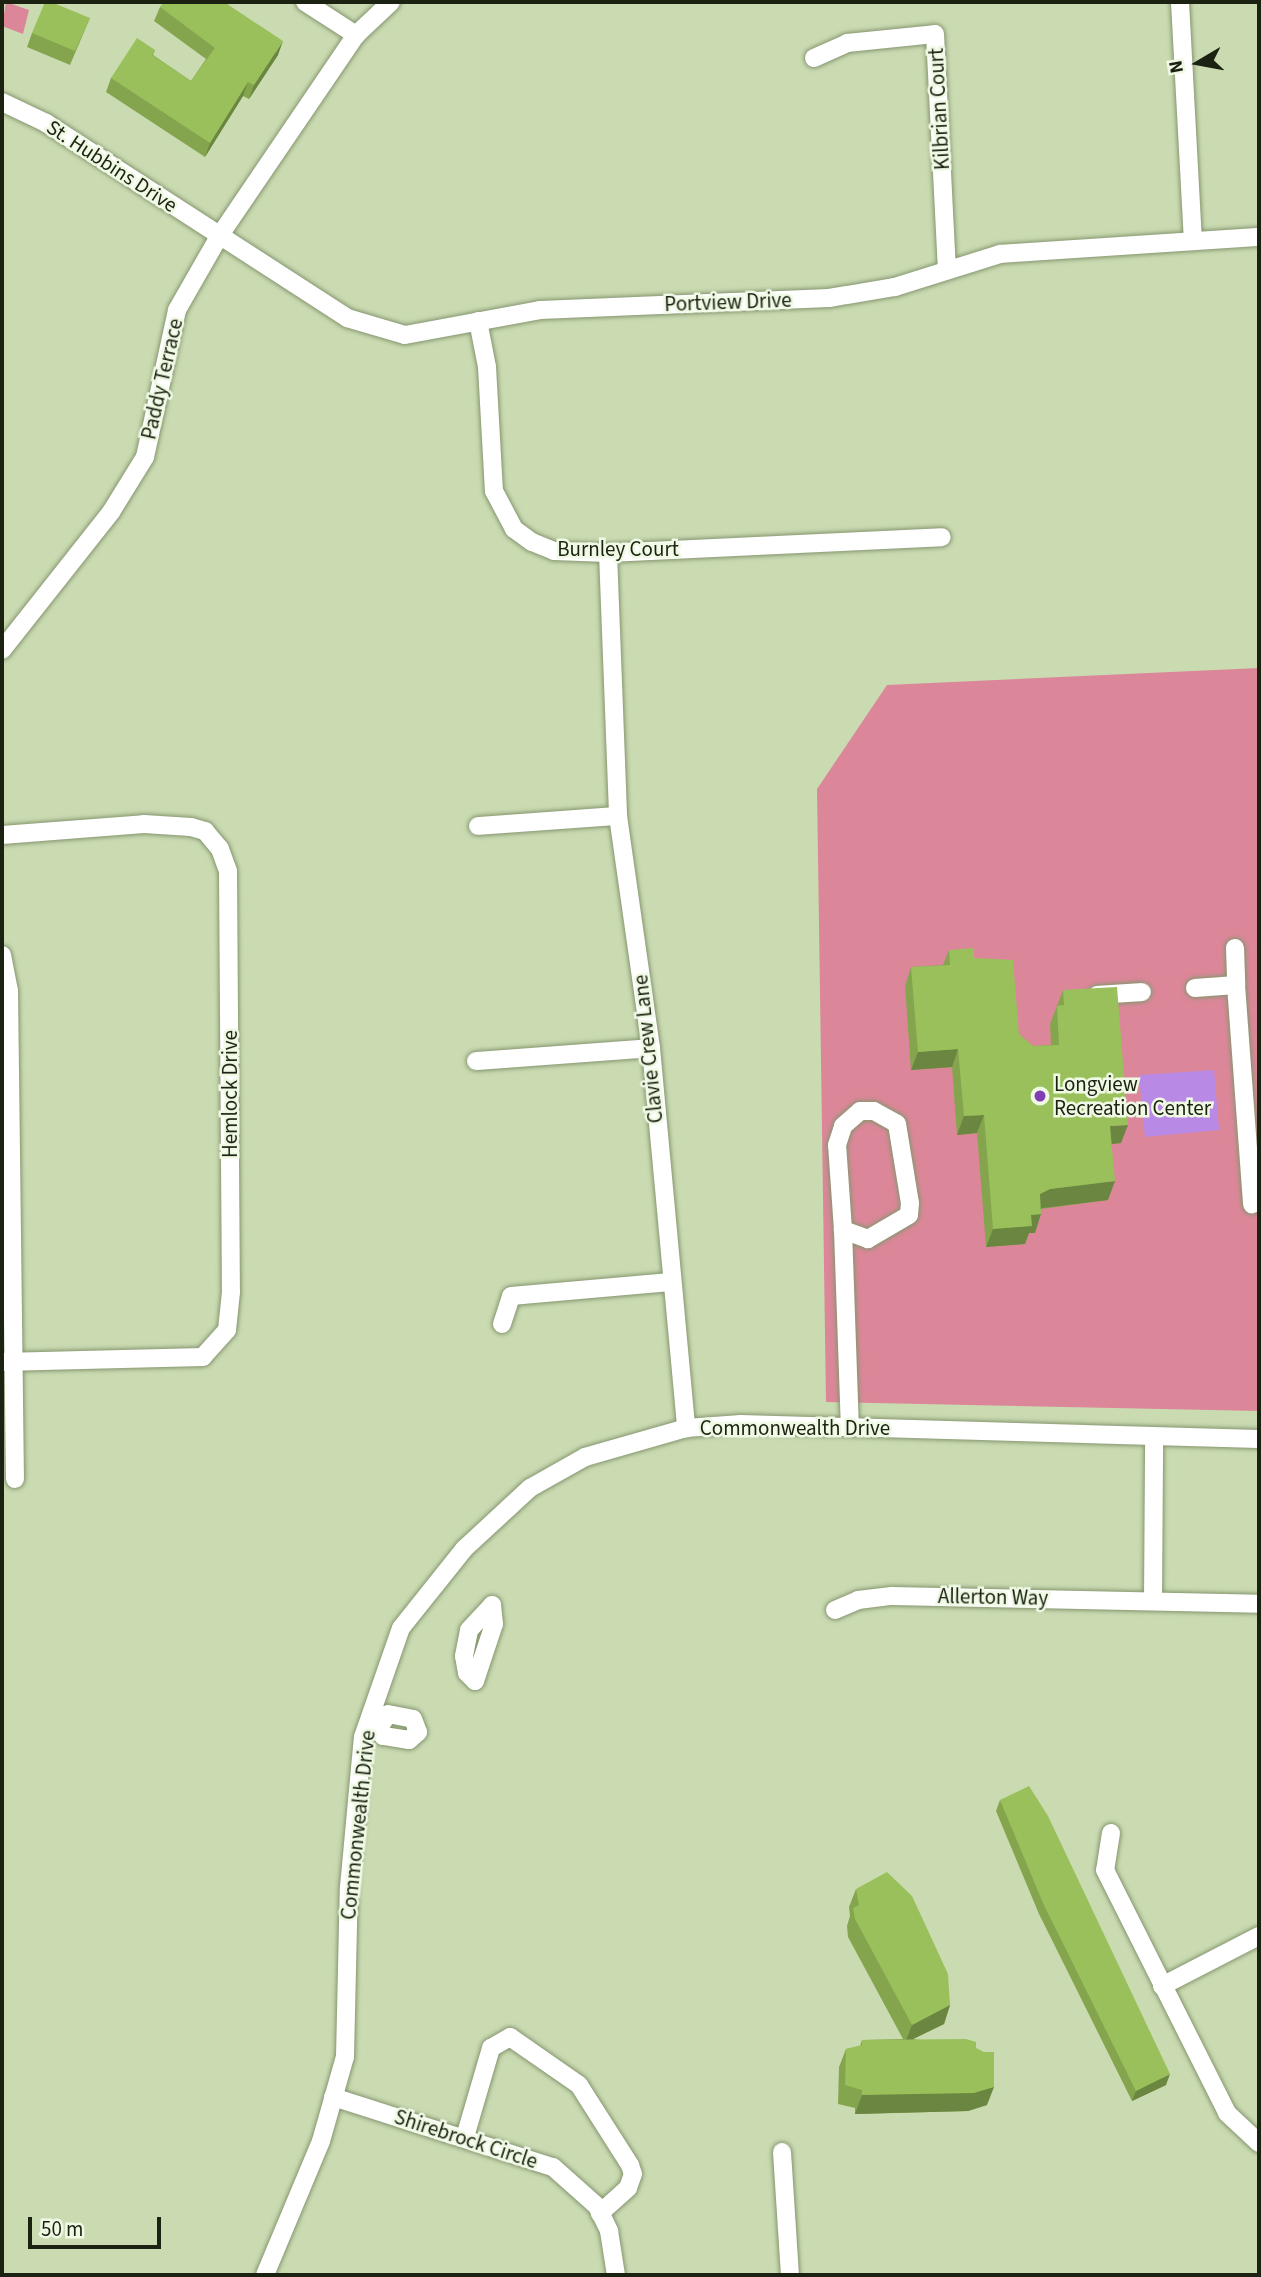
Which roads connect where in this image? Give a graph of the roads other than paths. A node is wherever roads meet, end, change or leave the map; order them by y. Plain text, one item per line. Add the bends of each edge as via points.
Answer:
1 (305, 2) edge
2 (391, 2) edge
3 (1180, 2) edge
4 (356, 35) junction
5 (814, 58) dead end
6 (2, 102) edge
7 (220, 235) junction
8 (1259, 237) edge
9 (1193, 240) junction
10 (947, 269) junction
11 (478, 321) junction
12 (942, 537) dead end
13 (608, 553) junction
14 (2, 650) edge
15 (618, 816) junction
16 (478, 826) dead end
17 (2, 835) edge
18 (1235, 948) dead end
19 (2, 954) edge
20 (1236, 985) junction
21 (1195, 988) dead end
22 (1142, 992) dead end
23 (1083, 996) edge
24 (651, 1048) junction
25 (476, 1061) dead end
26 (1252, 1204) dead end
27 (843, 1230) junction
28 (670, 1282) junction
29 (502, 1324) dead end
30 (8, 1362) edge
31 (850, 1427) junction
32 (685, 1428) junction
33 (1154, 1437) junction
34 (1259, 1439) edge
35 (15, 1479) dead end
36 (1153, 1600) junction
37 (1259, 1604) edge
38 (835, 1610) dead end
39 (1111, 1833) dead end
40 (1259, 1936) edge
41 (1163, 1986) junction
42 (333, 2097) junction
43 (465, 2137) junction
44 (1259, 2143) edge
45 (782, 2152) dead end
46 (600, 2213) junction
47 (265, 2275) edge
48 (616, 2275) edge
49 (790, 2275) edge

1 - 4 street
2 - 4 street, Paddy Terrace
3 - 9 street
4 - 7 street, Paddy Terrace
5 - 10 street, Kilbrian Court via 847,43 935,34
6 - 7 street, St. Hubbins Drive via 46,123
7 - 11 street, Portview Drive via 347,318 376,330 405,335
7 - 14 street, Paddy Terrace via 177,310 145,457 111,512
8 - 9 street, Portview Drive
9 - 10 street, Portview Drive via 1000,254
10 - 11 street, Portview Drive via 895,287 829,298 540,310
11 - 13 street, Burnley Court via 487,367 494,491 502,511 514,528 543,547
12 - 13 street, Burnley Court
13 - 15 street, Clavie Crew Lane
15 - 16 street
15 - 24 street, Clavie Crew Lane
17 - 30 street, Hemlock Drive via 144,824 191,827 205,831 220,849 228,871 227,1330 203,1357 183,1360
18 - 20 street
19 - 30 street via 9,990
20 - 21 street
20 - 26 street
22 - 23 street
24 - 25 street
24 - 28 street, Clavie Crew Lane
27 - 27 street via 837,1145 843,1126 860,1111 874,1111 897,1124 901,1133 909,1215 868,1239
27 - 31 street
28 - 29 street via 511,1296
28 - 32 street, Clavie Crew Lane
30 - 35 street
31 - 32 street, Commonwealth Drive
31 - 33 street, Commonwealth Drive
32 - 42 street, Commonwealth Drive via 585,1457 530,1488 482,1531 401,1628 374,1724 349,1887 345,2057
33 - 34 street, Commonwealth Drive
33 - 36 street
36 - 37 street, Allerton Way
36 - 38 street, Allerton Way via 892,1596 858,1600
39 - 41 street via 1105,1870
40 - 41 street
41 - 44 street via 1227,2113
42 - 43 street, Shirebrock Circle
42 - 47 street, Commonwealth Drive via 320,2141
43 - 46 street, Shirebrock Circle via 553,2167 579,2186
43 - 46 street via 491,2048 510,2037 570,2076 630,2165 633,2174 628,2188
45 - 49 street
46 - 48 street, Shirebrock Circle via 609,2231

